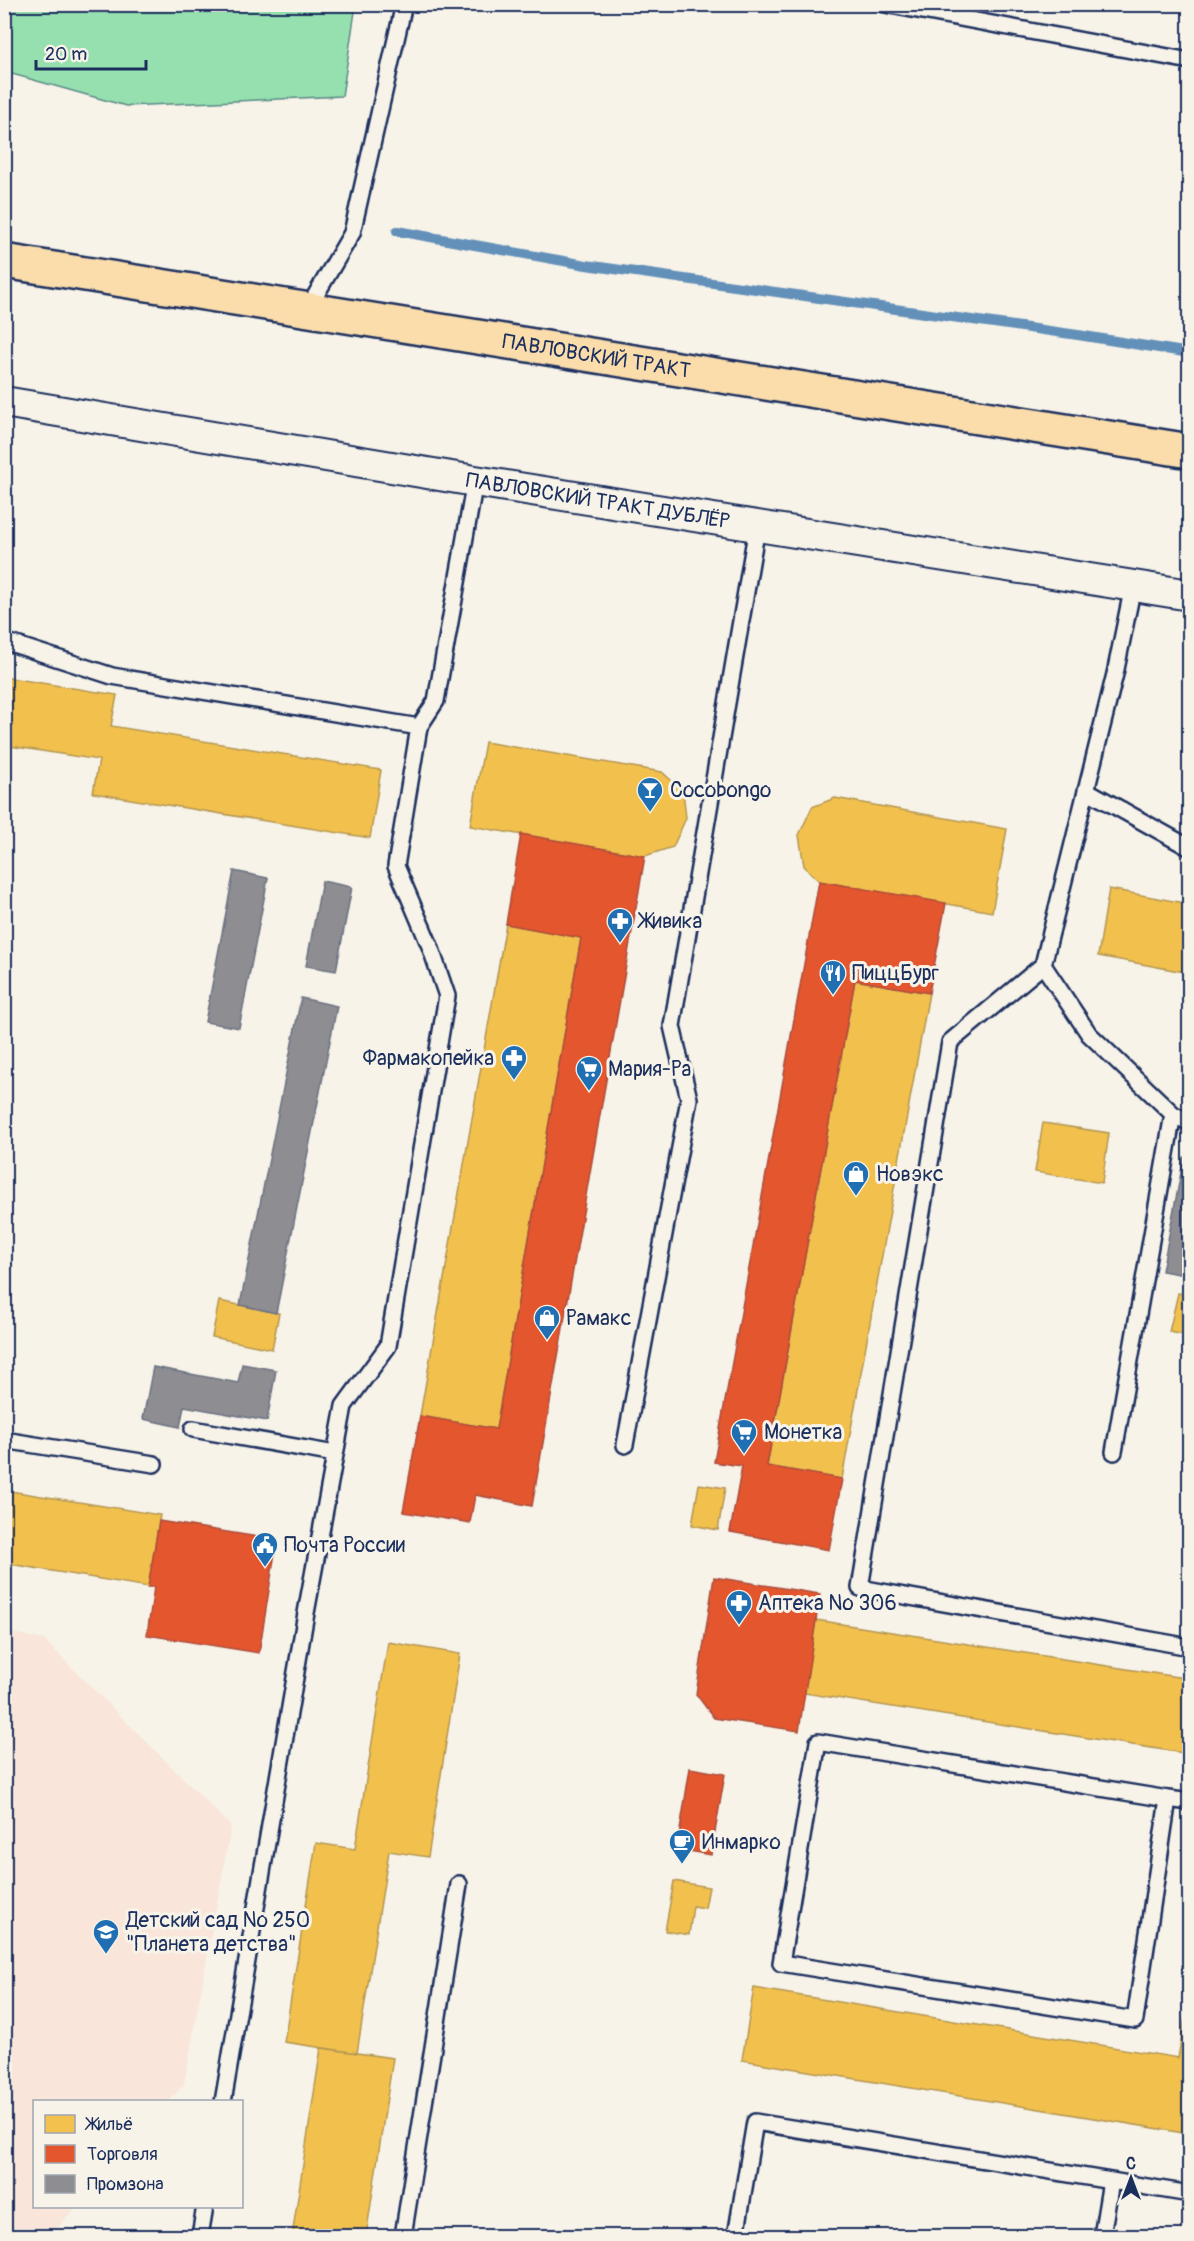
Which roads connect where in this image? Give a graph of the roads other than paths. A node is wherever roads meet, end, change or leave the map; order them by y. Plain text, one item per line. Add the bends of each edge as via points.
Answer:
1 (404, 4) edge
2 (885, 4) edge
3 (1190, 61) edge
4 (4, 261) edge
5 (307, 310) junction
6 (4, 402) edge
7 (1190, 451) edge
8 (475, 481) junction
9 (758, 526) junction
10 (1133, 586) junction
11 (1190, 595) edge
12 (4, 641) edge
13 (419, 728) junction
14 (1086, 790) junction
15 (1190, 848) edge
16 (1043, 965) junction
17 (1173, 1114) junction
18 (1190, 1123) edge
19 (193, 1429) dead end
20 (4, 1440) edge
21 (625, 1445) dead end
22 (1114, 1452) dead end
23 (335, 1454) junction
24 (154, 1464) dead end
25 (1190, 1647) edge
26 (1168, 1798) junction
27 (1190, 1802) edge
28 (459, 1884) dead end
29 (223, 2100) edge
30 (1111, 2181) junction
31 (1190, 2194) edge
32 (206, 2208) edge
33 (200, 2236) edge
34 (403, 2236) edge
35 (736, 2236) edge
36 (1102, 2236) edge

1 - 5 lane via 352,233
2 - 3 lane
4 - 5 main road, ПАВЛОВСКИЙ ТРАКТ
5 - 7 main road, ПАВЛОВСКИЙ ТРАКТ
6 - 8 street, ПАВЛОВСКИЙ ТРАКТ ДУБЛЁР
8 - 9 street, ПАВЛОВСКИЙ ТРАКТ ДУБЛЁР
8 - 13 lane via 436,701
9 - 10 street, ПАВЛОВСКИЙ ТРАКТ ДУБЛЁР
9 - 21 lane via 672,1026 688,1099
10 - 11 street, ПАВЛОВСКИЙ ТРАКТ ДУБЛЁР
10 - 14 lane
12 - 13 lane via 112,676
13 - 23 lane via 396,866 447,996 388,1346 344,1406
14 - 15 lane
14 - 16 lane
16 - 17 lane via 1089,1034
16 - 25 lane via 950,1042 860,1588
17 - 18 lane
17 - 22 lane
19 - 23 lane
20 - 24 lane
23 - 29 lane
26 - 26 lane via 1135,2020 781,1963 818,1742
26 - 27 lane
28 - 34 lane
30 - 31 lane
30 - 35 lane via 754,2122
30 - 36 lane
32 - 33 lane

